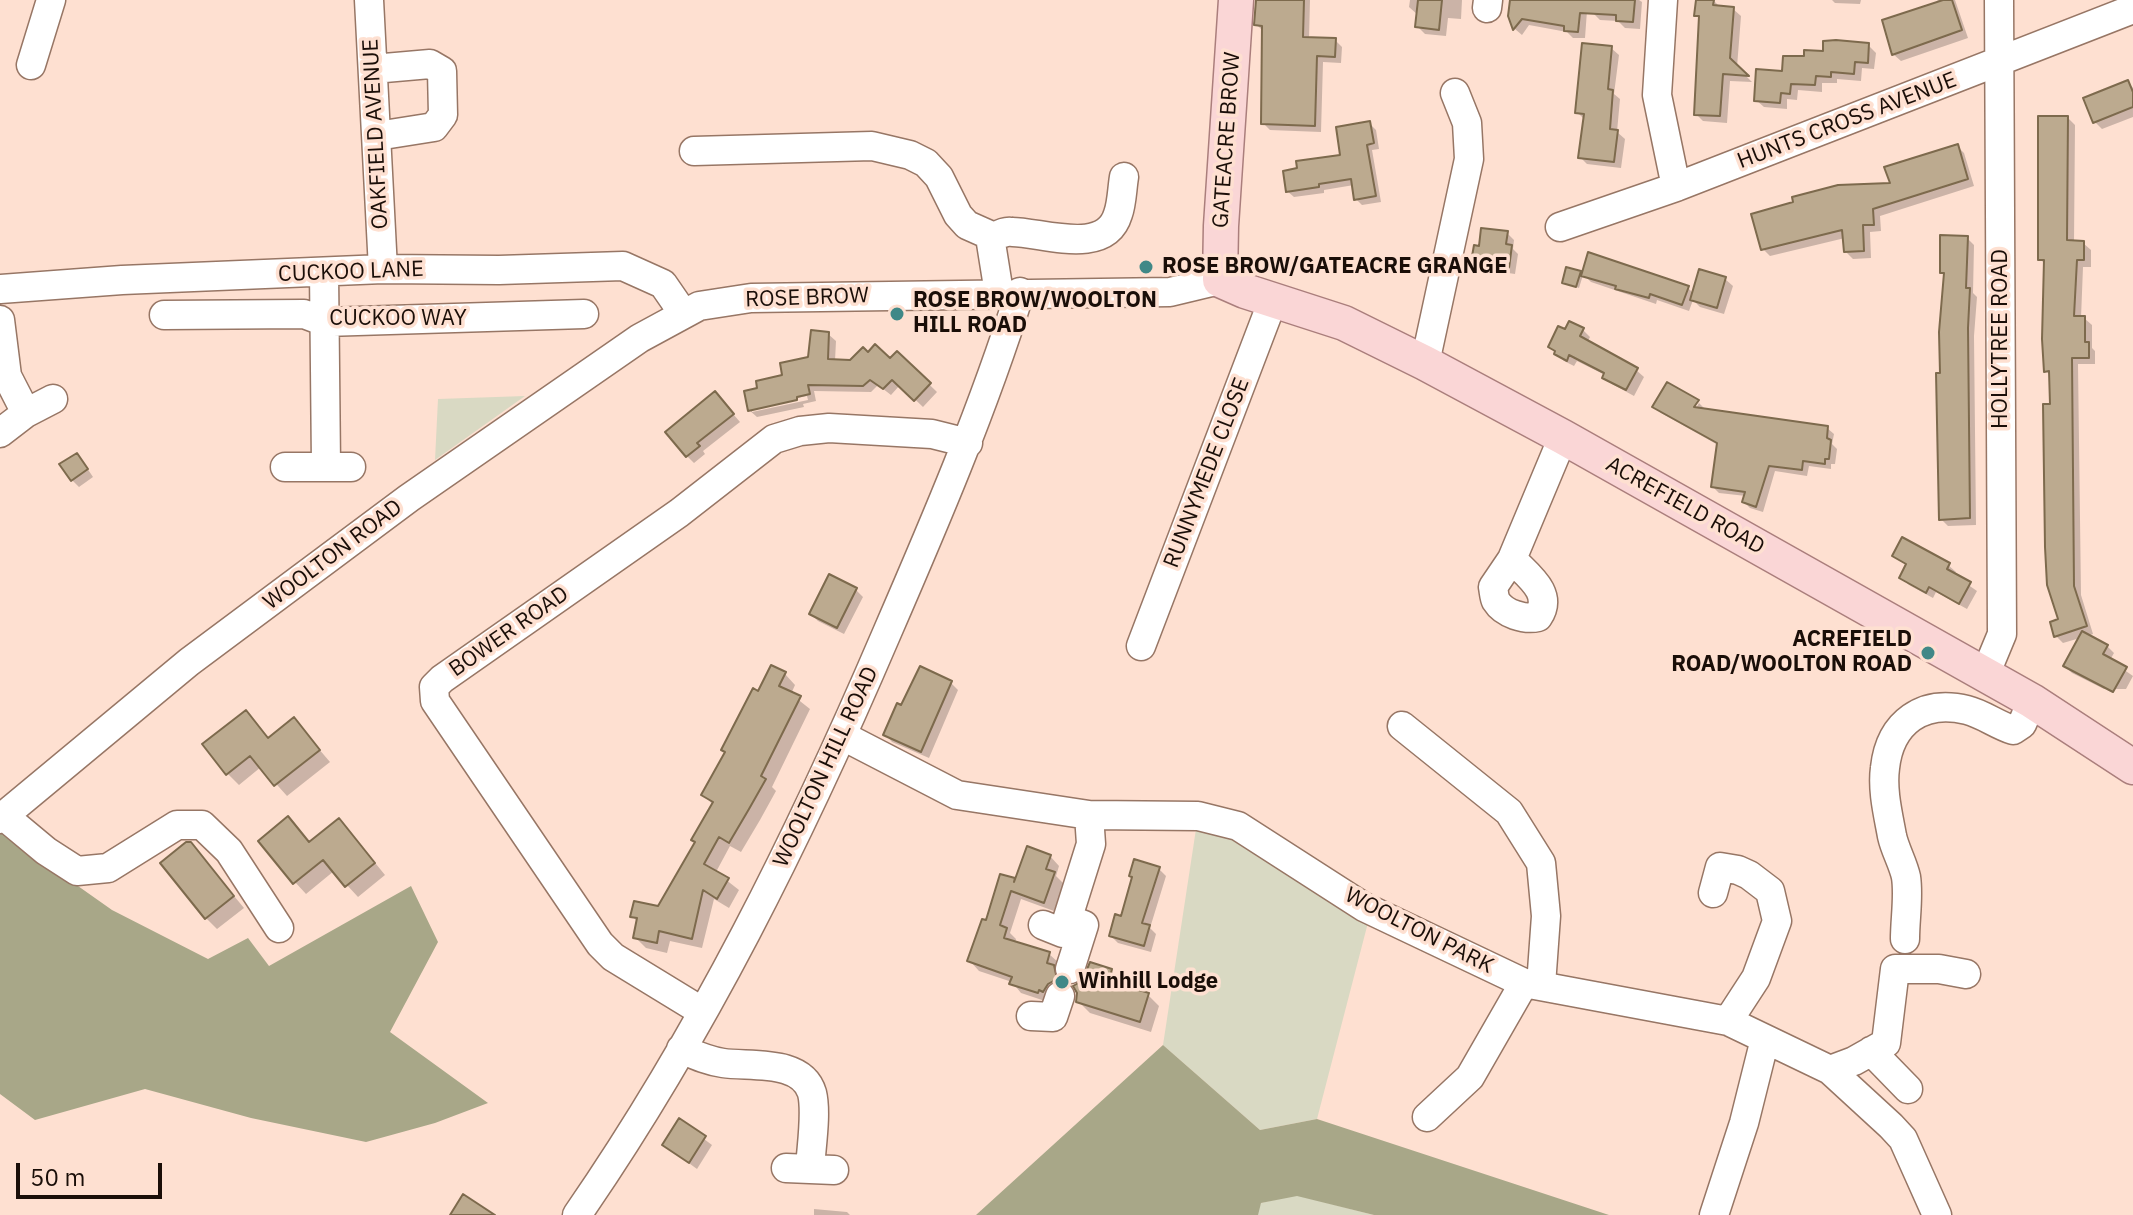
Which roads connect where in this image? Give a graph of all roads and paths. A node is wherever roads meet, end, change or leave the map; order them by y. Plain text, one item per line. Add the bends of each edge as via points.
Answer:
1 (51, 0) edge
2 (369, 0) edge
3 (1236, 0) edge
4 (1663, 0) edge
5 (1999, 0) edge
6 (2133, 9) edge
7 (2000, 62) junction
8 (31, 65) dead end
9 (373, 69) junction
10 (1455, 93) dead end
11 (377, 136) junction
12 (694, 151) dead end
13 (1124, 177) dead end
14 (1676, 187) junction
15 (1560, 227) dead end
16 (994, 237) junction
17 (383, 269) junction
18 (324, 272) junction
19 (1220, 280) junction
20 (0, 289) edge
21 (1010, 293) junction
22 (1273, 300) junction
23 (683, 313) junction
24 (584, 314) dead end
25 (164, 315) dead end
26 (0, 320) edge
27 (325, 322) junction
28 (1425, 363) junction
29 (53, 399) dead end
30 (26, 413) junction
31 (0, 433) edge
32 (1563, 437) junction
33 (968, 443) junction
34 (285, 467) dead end
35 (1512, 559) dead end
36 (1141, 646) dead end
37 (1985, 675) junction
38 (2032, 701) junction
39 (1402, 726) dead end
40 (843, 736) junction
41 (2133, 767) edge
42 (1089, 815) junction
43 (2, 817) edge
44 (1713, 893) dead end
45 (279, 928) dead end
46 (1905, 939) dead end
47 (1070, 969) dead end
48 (1966, 974) dead end
49 (1532, 984) junction
50 (1060, 996) dead end
51 (703, 1012) junction
52 (1031, 1016) dead end
53 (1728, 1021) junction
54 (1765, 1039) junction
55 (681, 1049) junction
56 (1871, 1051) junction
57 (1830, 1070) junction
58 (1908, 1089) dead end
59 (1427, 1117) dead end
60 (810, 1169) dead end
61 (577, 1215) edge
62 (1714, 1215) edge
63 (1937, 1215) edge

1 - 8 street
2 - 9 street, OAKFIELD AVENUE
3 - 19 main road, GATEACRE BROW
4 - 14 street via 1657,95
5 - 7 street, HOLLYTREE ROAD
6 - 7 street, HUNTS CROSS AVENUE
7 - 14 street, HUNTS CROSS AVENUE
7 - 37 street, HOLLYTREE ROAD via 2002,634
9 - 11 street, OAKFIELD AVENUE
9 - 11 street via 430,64 442,71 443,115 434,127
10 - 28 street via 1467,123 1469,159
11 - 17 street, OAKFIELD AVENUE
12 - 16 street via 872,146 910,155 939,177 967,225
13 - 16 street via 1118,216 1102,235 1078,240 1008,231
14 - 15 street, HUNTS CROSS AVENUE
16 - 21 street via 991,243
17 - 18 street, CUCKOO LANE
17 - 23 street, CUCKOO LANE via 623,266 663,284
18 - 20 street, CUCKOO LANE
18 - 27 street
19 - 21 street, ROSE BROW via 1170,292
19 - 22 main road, ACREFIELD ROAD
21 - 23 street, ROSE BROW via 751,298
21 - 33 street, WOOLTON HILL ROAD
22 - 28 main road, ACREFIELD ROAD via 1344,323
22 - 36 street, RUNNYMEDE CLOSE
23 - 43 street, WOOLTON ROAD via 370,527 189,662
24 - 27 street, CUCKOO WAY
25 - 27 street, CUCKOO WAY via 304,314
26 - 30 street via 7,376
27 - 34 street via 339,466
28 - 32 main road, ACREFIELD ROAD
29 - 30 street
30 - 31 street
32 - 35 street
32 - 37 main road, ACREFIELD ROAD
33 - 40 street, WOOLTON HILL ROAD
33 - 51 street, BOWER ROAD via 932,434 829,428 774,439 434,687 435,701 600,944
37 - 38 main road, ACREFIELD ROAD
38 - 41 main road, ACREFIELD ROAD
38 - 46 street via 2022,724 2013,730 1970,711 1936,707 1904,722 1893,741 1884,785 1892,839 1906,878
39 - 49 street via 1509,812 1541,863 1546,916
40 - 42 street, WOOLTON PARK via 957,795
40 - 51 street, WOOLTON HILL ROAD
42 - 47 street via 1091,844 1055,922 1084,925
42 - 49 street, WOOLTON PARK via 1198,816 1238,826 1364,907
43 - 45 street via 77,871 108,868 177,825 202,825 229,851
44 - 53 street via 1720,867 1738,870 1770,891 1777,921 1756,978
48 - 56 street via 1895,969 1886,1043
49 - 53 street, WOOLTON PARK
49 - 59 street via 1470,1077
50 - 52 street via 1053,1017
51 - 55 street, WOOLTON HILL ROAD
53 - 54 street, WOOLTON PARK
54 - 57 street, WOOLTON PARK
54 - 62 street
55 - 60 street via 711,1061 789,1069 802,1076 813,1100
55 - 61 street, WOOLTON HILL ROAD
56 - 57 street
56 - 58 street
57 - 63 street, WOOLTON PARK via 1903,1139

